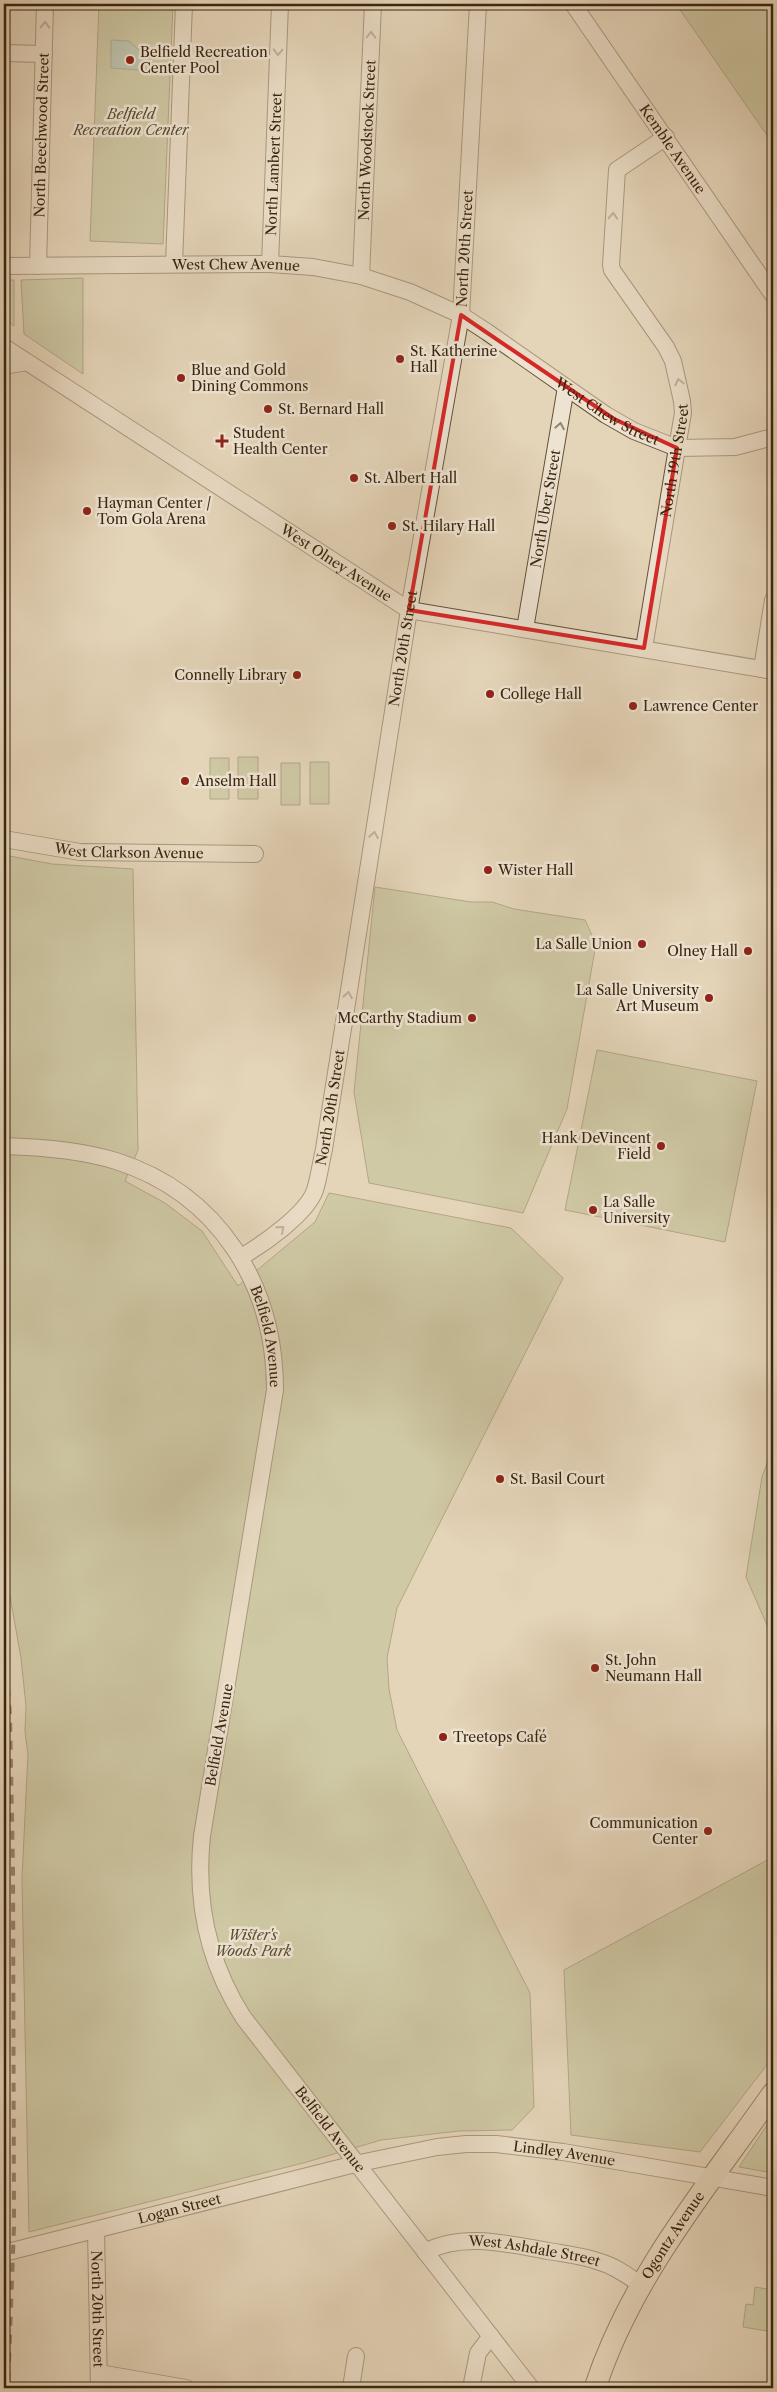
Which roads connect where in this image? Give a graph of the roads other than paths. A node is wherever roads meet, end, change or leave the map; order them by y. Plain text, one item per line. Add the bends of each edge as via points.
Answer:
1 (45, 4) edge
2 (184, 4) edge
3 (280, 4) edge
4 (373, 4) edge
5 (478, 4) edge
6 (573, 4) edge
7 (4, 53) edge
8 (44, 54) junction
9 (666, 137) junction
10 (174, 264) junction
11 (270, 264) junction
12 (4, 266) edge
13 (38, 266) junction
14 (362, 276) junction
15 (773, 295) edge
16 (461, 315) junction
17 (4, 347) edge
18 (27, 362) junction
19 (4, 366) edge
20 (566, 386) junction
21 (773, 437) edge
22 (677, 448) junction
23 (773, 600) edge
24 (409, 610) junction
25 (525, 629) junction
26 (644, 648) junction
27 (767, 670) edge
28 (4, 839) edge
29 (256, 854) dead end
30 (4, 1146) edge
31 (242, 1257) junction
32 (773, 2093) edge
33 (355, 2164) junction
34 (713, 2178) junction
35 (773, 2188) edge
36 (96, 2230) junction
37 (425, 2252) junction
38 (4, 2253) edge
39 (640, 2284) junction
40 (491, 2336) junction
41 (356, 2356) dead end
42 (99, 2380) edge
43 (186, 2388) edge
44 (350, 2388) edge
45 (472, 2388) edge
46 (532, 2388) edge
47 (594, 2388) edge

8 -> 1 street, North Beechwood Street
2 - 10 street
3 -> 11 street, North Lambert Street
14 -> 4 street, North Woodstock Street
5 - 16 street, North 20th Street
6 - 9 street, Kemble Avenue
7 - 8 street
8 - 13 street, North Beechwood Street
9 - 15 street, Kemble Avenue
22 -> 9 street, North 19th Street via 682,407 673,361 611,265 617,170
10 - 11 street, West Chew Avenue
10 - 13 street, West Chew Avenue
11 - 14 street, West Chew Avenue via 313,267
12 - 13 street, West Chew Avenue
14 - 16 street, West Chew Avenue via 410,292
16 - 20 street, West Chew Street
16 - 24 street, North 20th Street
17 - 18 street, West Olney Avenue
18 - 19 street
18 - 24 street, West Olney Avenue
20 - 22 street, West Chew Street via 634,431
25 -> 20 street, North Uber Street
21 - 22 street, West Chew Street via 734,447
22 - 26 street, North 19th Street
23 - 27 street
24 - 25 street, West Olney Avenue
31 -> 24 street, North 20th Street via 265,1243 297,1215 315,1192
25 - 26 street, West Olney Avenue
26 - 27 street, West Olney Avenue
28 - 29 street, West Clarkson Avenue via 80,852
30 - 31 street, Belfield Avenue via 96,1156 148,1174 196,1206
31 - 33 street, Belfield Avenue via 267,1317 274,1354 275,1390 202,1836 199,1870 201,1905 212,1953 232,2001
32 - 34 main road, Ogontz Avenue
33 - 34 street, Lindley Avenue via 437,2147 496,2144
33 - 36 street, Logan Street
33 - 37 street, Belfield Avenue
34 - 35 street, Lindley Avenue
34 - 39 main road, Ogontz Avenue
36 - 38 street, Logan Street
36 - 42 street, North 20th Street
37 - 39 street, West Ashdale Street via 456,2242 507,2244 602,2262
37 - 40 street, Belfield Avenue
39 - 47 main road, Ogontz Avenue via 617,2329
40 - 45 street via 478,2353
40 - 46 street, Belfield Avenue
41 - 44 street
42 - 43 street

